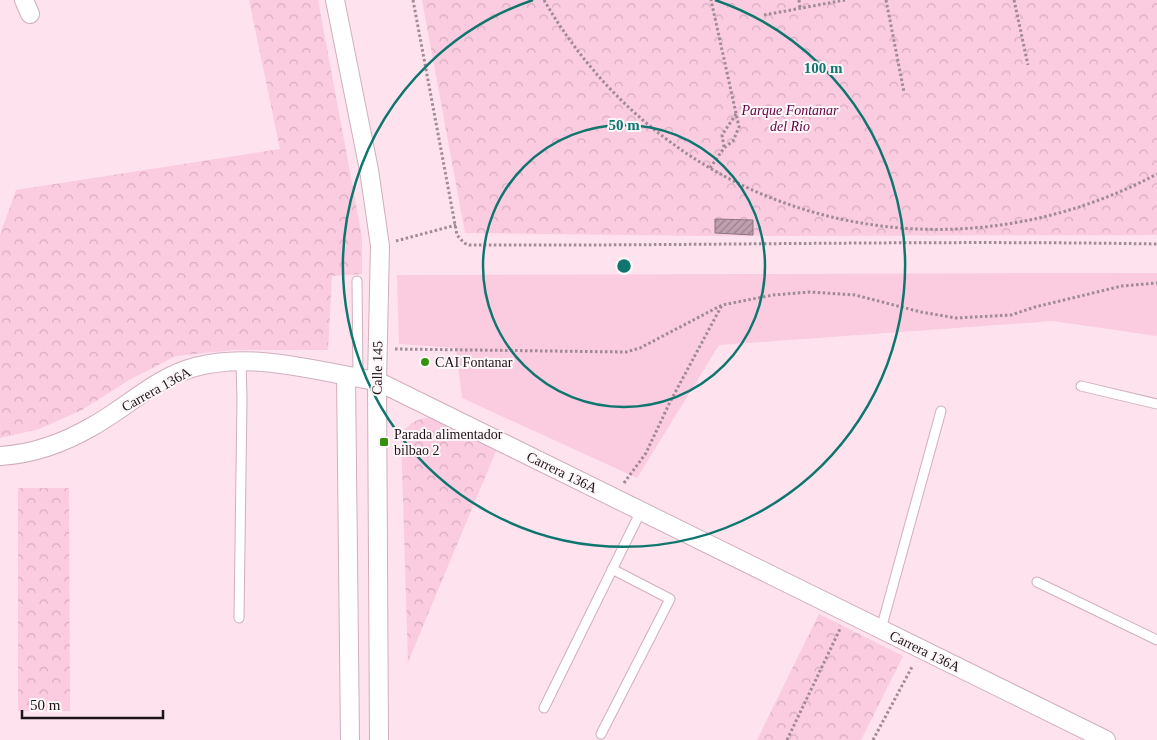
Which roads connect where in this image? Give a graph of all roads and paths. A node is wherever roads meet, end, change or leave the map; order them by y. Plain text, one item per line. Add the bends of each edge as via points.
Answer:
1 (335, 0) edge
2 (413, 0) edge
3 (544, 0) edge
4 (711, 0) edge
5 (799, 0) edge
6 (845, 0) edge
7 (886, 0) edge
8 (1014, 0) edge
9 (800, 8) junction
10 (764, 15) dead end
11 (1028, 65) dead end
12 (904, 92) dead end
13 (736, 114) junction
14 (724, 148) junction
15 (710, 168) junction
16 (1157, 174) edge
17 (456, 225) junction
18 (1157, 244) edge
19 (380, 246) junction
20 (358, 281) dead end
21 (1157, 283) edge
22 (722, 305) junction
23 (377, 349) junction
24 (241, 361) junction
25 (352, 377) junction
26 (377, 381) junction
27 (1081, 386) dead end
28 (1157, 404) edge
29 (941, 410) dead end
30 (0, 456) edge
31 (613, 497) junction
32 (641, 511) junction
33 (612, 568) junction
34 (1037, 582) dead end
35 (848, 613) junction
36 (239, 618) dead end
37 (881, 629) junction
38 (1157, 640) edge
39 (922, 649) junction
40 (544, 708) dead end
41 (601, 734) dead end
42 (350, 740) edge
43 (379, 740) edge
44 (787, 740) edge
45 (874, 740) edge
46 (1106, 740) edge

1 - 19 street, Calle 145 via 369,170
2 - 17 path
3 - 15 path via 575,48 629,108
4 - 13 path
5 - 9 path
6 - 9 path
7 - 12 path
8 - 11 path
9 - 10 path
13 - 14 path via 722,135
13 - 14 path via 739,127 733,141
14 - 15 path
15 - 16 path via 747,188 831,218 918,230 1000,226 1044,217 1083,207
17 - 18 path via 460,240 469,245
17 - 19 path
19 - 23 street, Calle 145
20 - 25 lane
21 - 22 path via 1122,286 1011,315 956,318 855,295 810,292
22 - 23 path via 640,348 626,352
22 - 31 path via 646,453
23 - 26 street, Calle 145
24 - 25 street, Carrera 136A
24 - 30 street, Carrera 136A via 193,368 148,390 94,426 64,441 38,451
24 - 36 lane
25 - 26 street, Carrera 136A
25 - 42 street
26 - 31 street, Carrera 136A
26 - 43 street, Calle 145
27 - 28 lane
29 - 37 lane
31 - 32 street, Carrera 136A
32 - 33 lane
32 - 35 street, Carrera 136A
33 - 40 lane
33 - 41 lane via 670,599
34 - 38 lane
35 - 37 street, Carrera 136A
35 - 44 path
37 - 39 street, Carrera 136A
39 - 45 path
39 - 46 street, Carrera 136A

